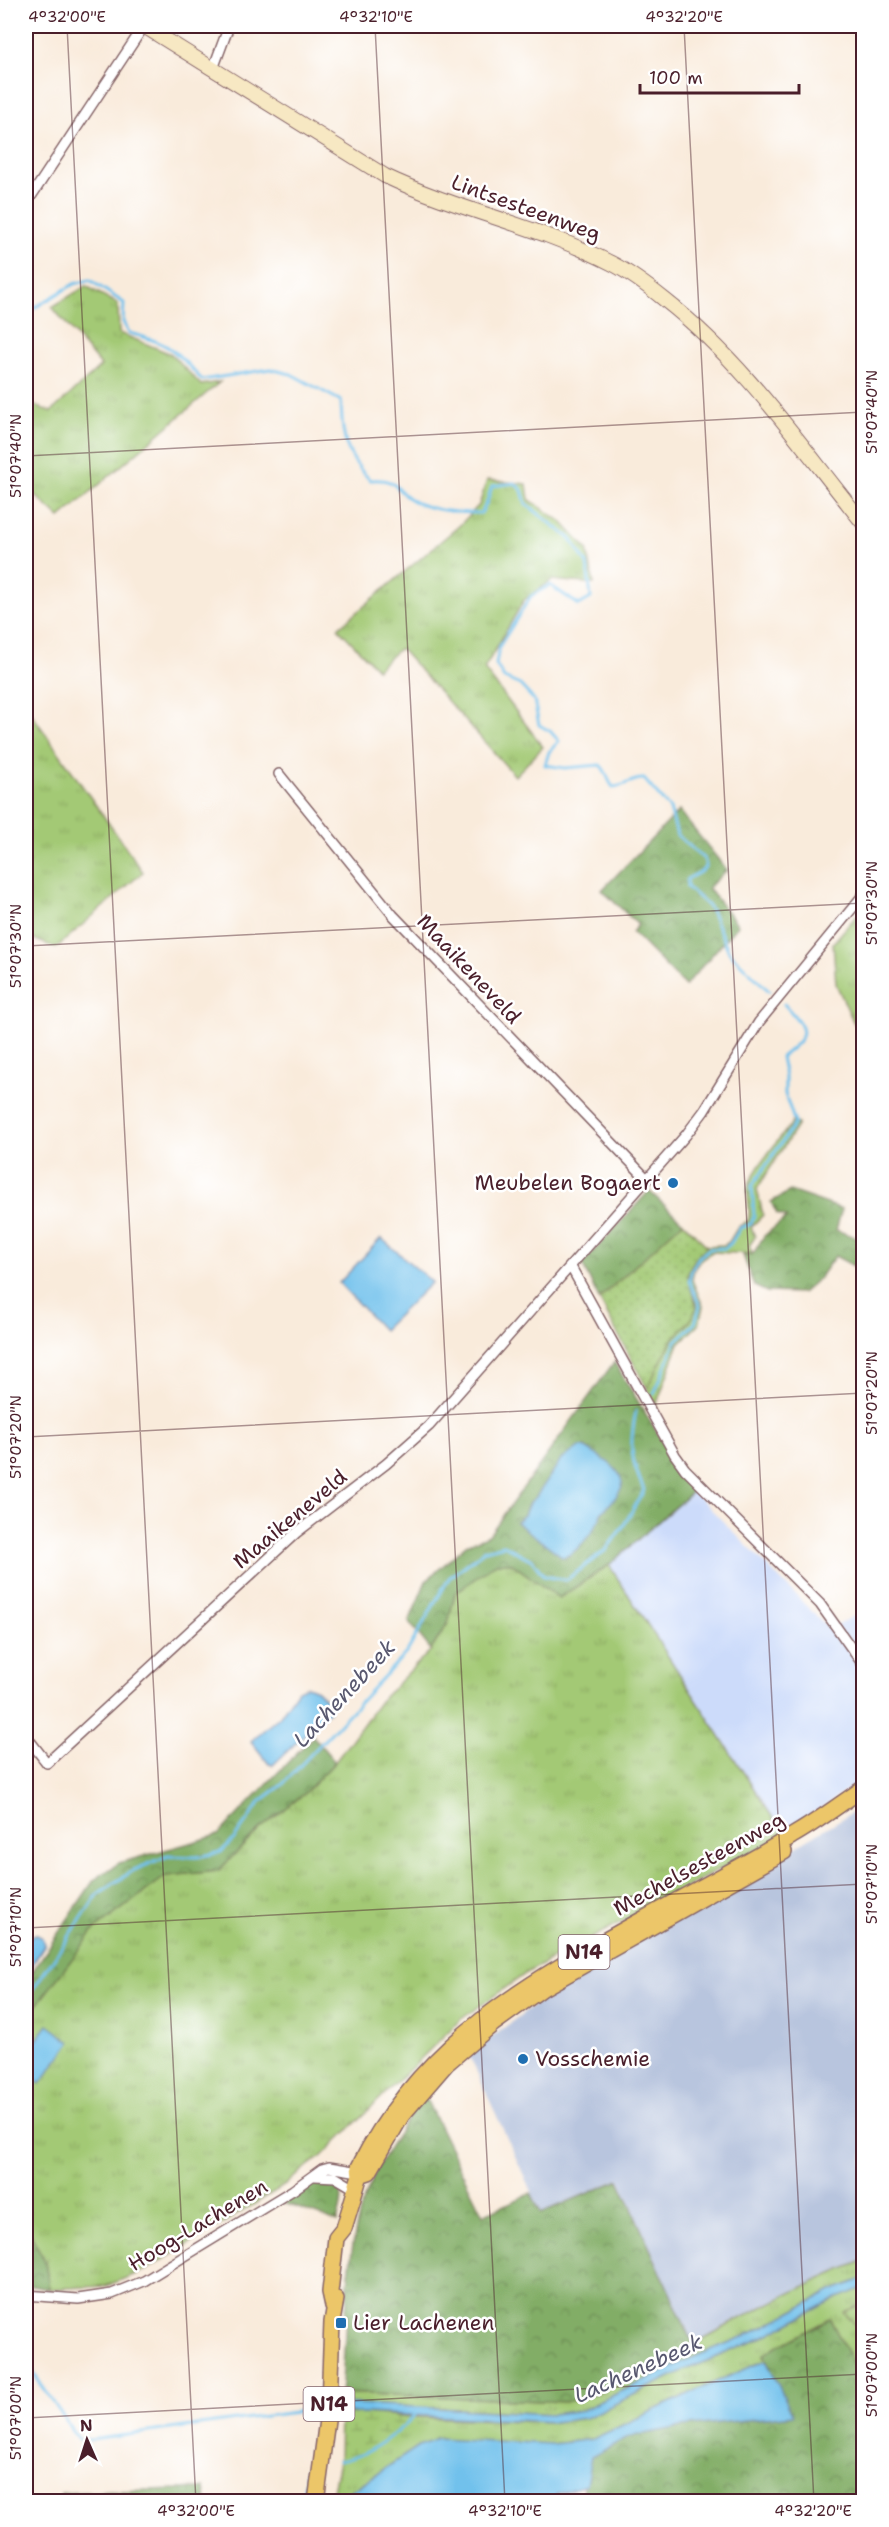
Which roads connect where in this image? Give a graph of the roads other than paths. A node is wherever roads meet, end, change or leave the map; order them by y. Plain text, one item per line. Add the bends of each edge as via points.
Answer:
1 (144, 26) edge
2 (229, 26) edge
3 (213, 69) junction
4 (26, 204) edge
5 (864, 524) edge
6 (279, 774) dead end
7 (864, 894) edge
8 (646, 1178) junction
9 (571, 1267) junction
10 (864, 1666) edge
11 (26, 1736) edge
12 (864, 1788) edge
13 (864, 1798) edge
14 (313, 2176) junction
15 (358, 2182) junction
16 (26, 2295) edge
17 (316, 2502) edge

1 - 3 street, Lintsesteenweg
1 - 4 street
2 - 3 street
3 - 5 street, Lintsesteenweg via 385,176 422,193 573,244 647,285 713,341 743,373
6 - 8 street, Maaikeneveld via 393,915
7 - 8 street, Maaikeneveld via 759,1022 704,1111
8 - 9 street, Maaikeneveld
9 - 10 street via 685,1469 820,1604
9 - 11 street, Maaikeneveld via 429,1426 296,1533 47,1763
12 - 15 main road, Mechelsesteenweg / N14 via 791,1837 558,1966 496,2007 446,2050 406,2093 373,2139 359,2167
13 - 15 main road, Mechelsesteenweg / N14 via 796,1845 543,1988 507,2013 446,2064 417,2095 369,2172
14 - 15 street
14 - 15 street, Hoog-Lachenen via 329,2167 353,2171
14 - 16 street, Hoog-Lachenen via 144,2281 95,2297
15 - 17 main road, Mechelsesteenweg / N14 via 344,2228 346,2239 333,2307 329,2405

